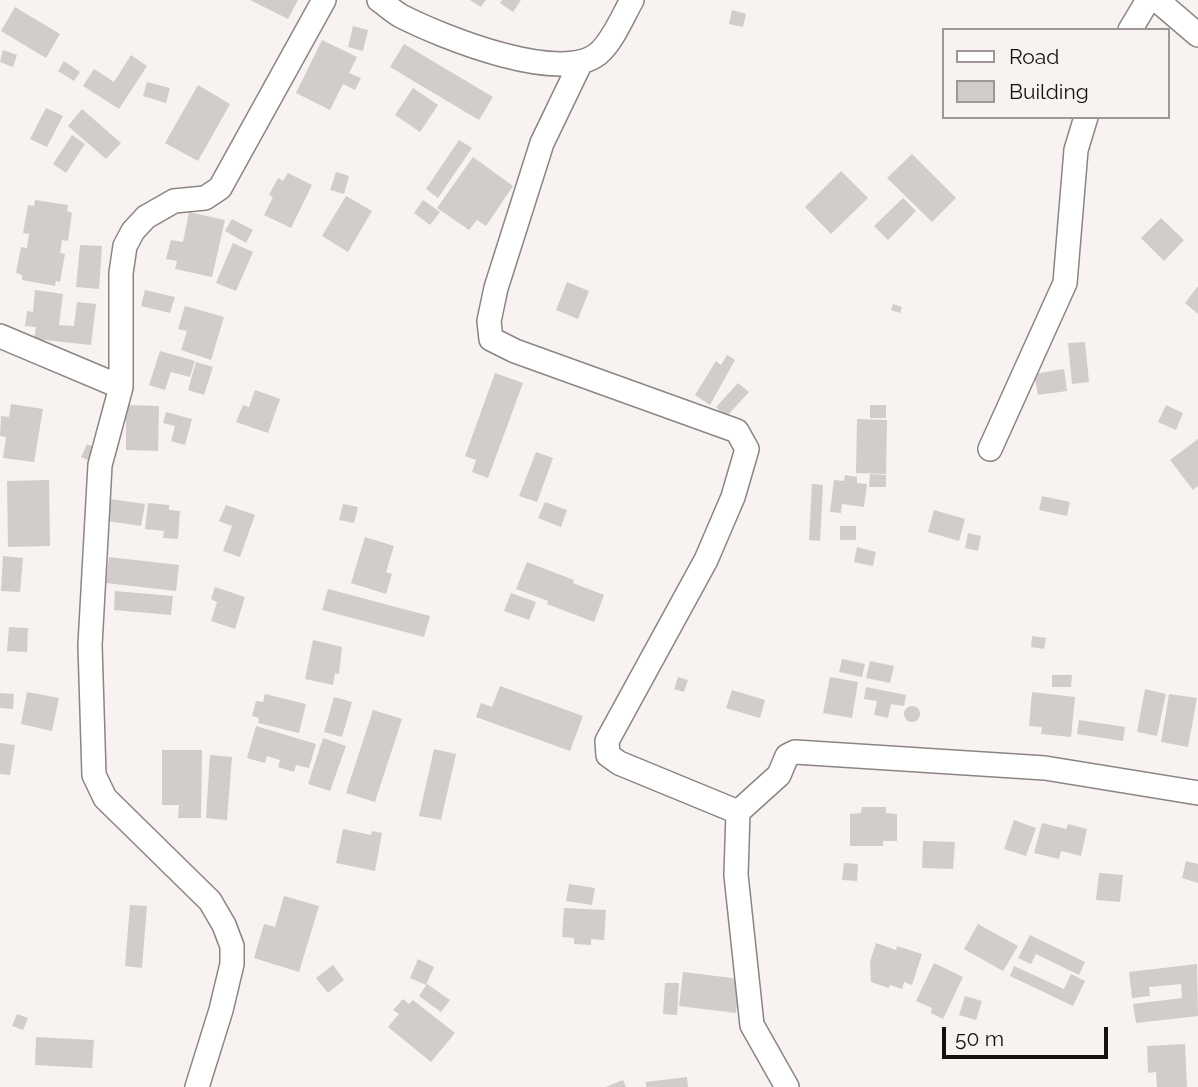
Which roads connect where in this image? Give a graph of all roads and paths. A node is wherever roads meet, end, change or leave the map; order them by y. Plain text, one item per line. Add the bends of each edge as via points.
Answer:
1 (324, 0) edge
2 (379, 0) edge
3 (632, 0) edge
4 (1147, 0) edge
5 (1157, 0) edge
6 (1131, 28) edge
7 (1198, 35) edge
8 (581, 62) junction
9 (1085, 119) edge
10 (0, 336) edge
11 (121, 387) junction
12 (990, 449) dead end
13 (1198, 793) edge
14 (737, 812) junction
15 (197, 1087) edge
16 (787, 1087) edge

1 - 11 street via 220,188 205,198 174,201 146,217 125,246
2 - 8 street via 400,15 485,51 546,64
3 - 8 street via 601,52
4 - 6 street
5 - 7 street
8 - 14 street via 538,155 496,288 489,321 491,339 737,431 747,449 706,560 607,741 608,755 619,763
9 - 12 street via 1076,150 1065,283
10 - 11 street
11 - 15 street via 100,465 90,645 94,775 113,806 210,901 232,946 221,1010
13 - 14 street via 1045,768 795,752 786,757 779,775
14 - 16 street via 736,875 752,1024

